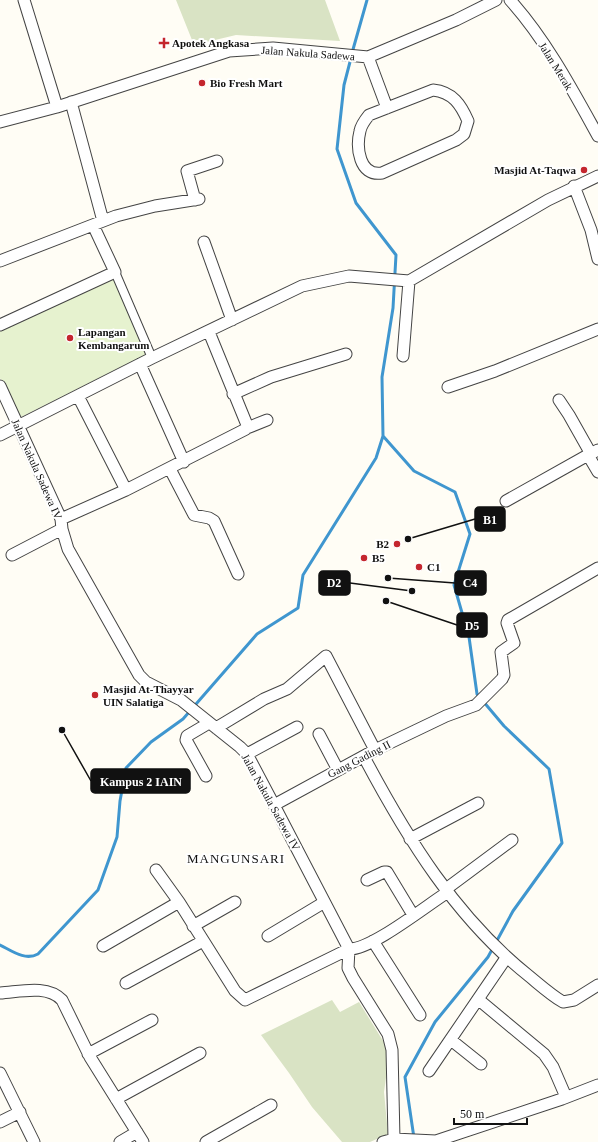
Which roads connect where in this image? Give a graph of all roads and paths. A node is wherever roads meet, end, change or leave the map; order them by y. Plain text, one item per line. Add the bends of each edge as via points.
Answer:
1 (24, 0) edge
2 (496, 0) edge
3 (510, 0) edge
4 (366, 57) junction
5 (71, 102) junction
6 (57, 107) junction
7 (387, 108) junction
8 (594, 120) edge
9 (0, 122) edge
10 (598, 136) edge
11 (217, 161) dead end
12 (598, 176) edge
13 (574, 186) junction
14 (98, 223) junction
15 (204, 242) dead end
16 (598, 259) edge
17 (0, 261) edge
18 (114, 272) junction
19 (406, 281) junction
20 (232, 320) junction
21 (0, 325) edge
22 (598, 329) edge
23 (209, 332) junction
24 (346, 354) dead end
25 (403, 356) dead end
26 (152, 358) junction
27 (140, 364) junction
28 (0, 386) edge
29 (448, 387) dead end
30 (233, 394) junction
31 (78, 396) junction
32 (559, 400) dead end
33 (267, 420) dead end
34 (18, 424) junction
35 (247, 428) junction
36 (0, 435) edge
37 (592, 453) edge
38 (184, 462) junction
39 (170, 469) junction
40 (598, 472) edge
41 (126, 490) junction
42 (506, 501) dead end
43 (61, 524) junction
44 (12, 555) dead end
45 (598, 568) edge
46 (238, 574) dead end
47 (209, 722) junction
48 (297, 727) dead end
49 (319, 734) dead end
50 (375, 750) junction
51 (247, 754) junction
52 (364, 757) junction
53 (338, 770) junction
54 (206, 776) dead end
55 (478, 803) dead end
56 (274, 805) junction
57 (410, 839) junction
58 (512, 840) dead end
59 (156, 870) dead end
60 (367, 880) dead end
61 (447, 890) junction
62 (179, 902) junction
63 (235, 902) dead end
64 (323, 903) junction
65 (413, 915) junction
66 (193, 926) junction
67 (268, 936) dead end
68 (203, 941) junction
69 (373, 941) junction
70 (102, 946) dead end
71 (349, 949) junction
72 (503, 955) junction
73 (126, 983) dead end
74 (598, 985) edge
75 (0, 993) edge
76 (478, 1000) junction
77 (420, 1015) dead end
78 (152, 1020) dead end
79 (451, 1040) junction
80 (200, 1053) dead end
81 (88, 1054) junction
82 (481, 1064) dead end
83 (429, 1071) dead end
84 (0, 1074) edge
85 (598, 1085) edge
86 (566, 1098) junction
87 (116, 1099) junction
88 (271, 1105) dead end
89 (20, 1112) junction
90 (0, 1122) edge
91 (140, 1137) edge
92 (466, 1137) edge
93 (389, 1140) edge
94 (34, 1142) edge
95 (120, 1142) edge
96 (206, 1142) edge
97 (426, 1142) edge

1 - 6 street
2 - 4 street, Jalan Nakula Sadewa via 456,20
3 - 8 street, Jalan Merak
4 - 5 street, Jalan Nakula Sadewa via 273,48 229,51
4 - 7 street
5 - 6 street, Jalan Nakula Sadewa
5 - 14 street
6 - 9 street, Jalan Nakula Sadewa
7 - 7 street via 433,90 444,91 453,97 464,112 468,121 467,129 456,140 376,174 366,169 359,155 360,132 363,122 369,115
8 - 10 street, Jalan Merak
11 - 14 street via 187,171 197,200 155,206
12 - 13 street
13 - 16 street via 591,230
13 - 19 street
14 - 17 street
14 - 18 street
15 - 20 street
18 - 21 street
18 - 26 street
19 - 20 street via 349,276 302,286
19 - 25 street
20 - 23 street
22 - 29 street via 495,371
23 - 26 street
23 - 30 street
24 - 30 street via 271,377
26 - 27 street
27 - 31 street
27 - 38 street
28 - 34 street, Jalan Nakula Sadewa IV
30 - 35 street
31 - 34 street
31 - 41 street
32 - 37 street
33 - 35 street
34 - 36 street
34 - 43 street, Jalan Nakula Sadewa IV
35 - 38 street
37 - 40 street
37 - 42 street
38 - 39 street
39 - 41 street
39 - 46 street via 194,515 214,521
41 - 43 street
43 - 44 street
43 - 47 street, Jalan Nakula Sadewa IV via 68,549 139,676 181,700
45 - 50 street, Gang Gading II via 508,620 514,642 501,652 504,675 476,705 446,716
47 - 50 street via 287,689 326,656
47 - 51 street, Jalan Nakula Sadewa IV
47 - 54 street via 187,736 186,740
48 - 51 street
49 - 53 street
50 - 52 street, Gang Gading II
51 - 56 street, Jalan Nakula Sadewa IV
52 - 53 street, Gang Gading II
52 - 57 street
53 - 56 street, Gang Gading II
55 - 57 street
56 - 64 street, Jalan Nakula Sadewa IV
57 - 61 street
58 - 61 street
59 - 62 street
60 - 65 street via 387,872
61 - 65 street
61 - 72 street
62 - 66 street
62 - 70 street
63 - 66 street
64 - 67 street
64 - 71 street, Jalan Nakula Sadewa IV
65 - 69 street
66 - 68 street
68 - 71 street via 235,991 245,1000
68 - 73 street
69 - 71 street
69 - 77 street
71 - 93 street via 348,968 388,1034 392,1050
72 - 74 street via 563,1002 574,1000
72 - 76 street
75 - 81 street via 36,991 57,995 62,1000
76 - 79 street
76 - 86 street via 544,1054 553,1067
78 - 81 street
79 - 82 street
79 - 83 street
80 - 87 street
81 - 87 street
84 - 89 street
85 - 86 street
86 - 92 street
87 - 91 street
88 - 96 street
89 - 90 street
89 - 94 street
91 - 95 street
92 - 97 street
93 - 97 street

